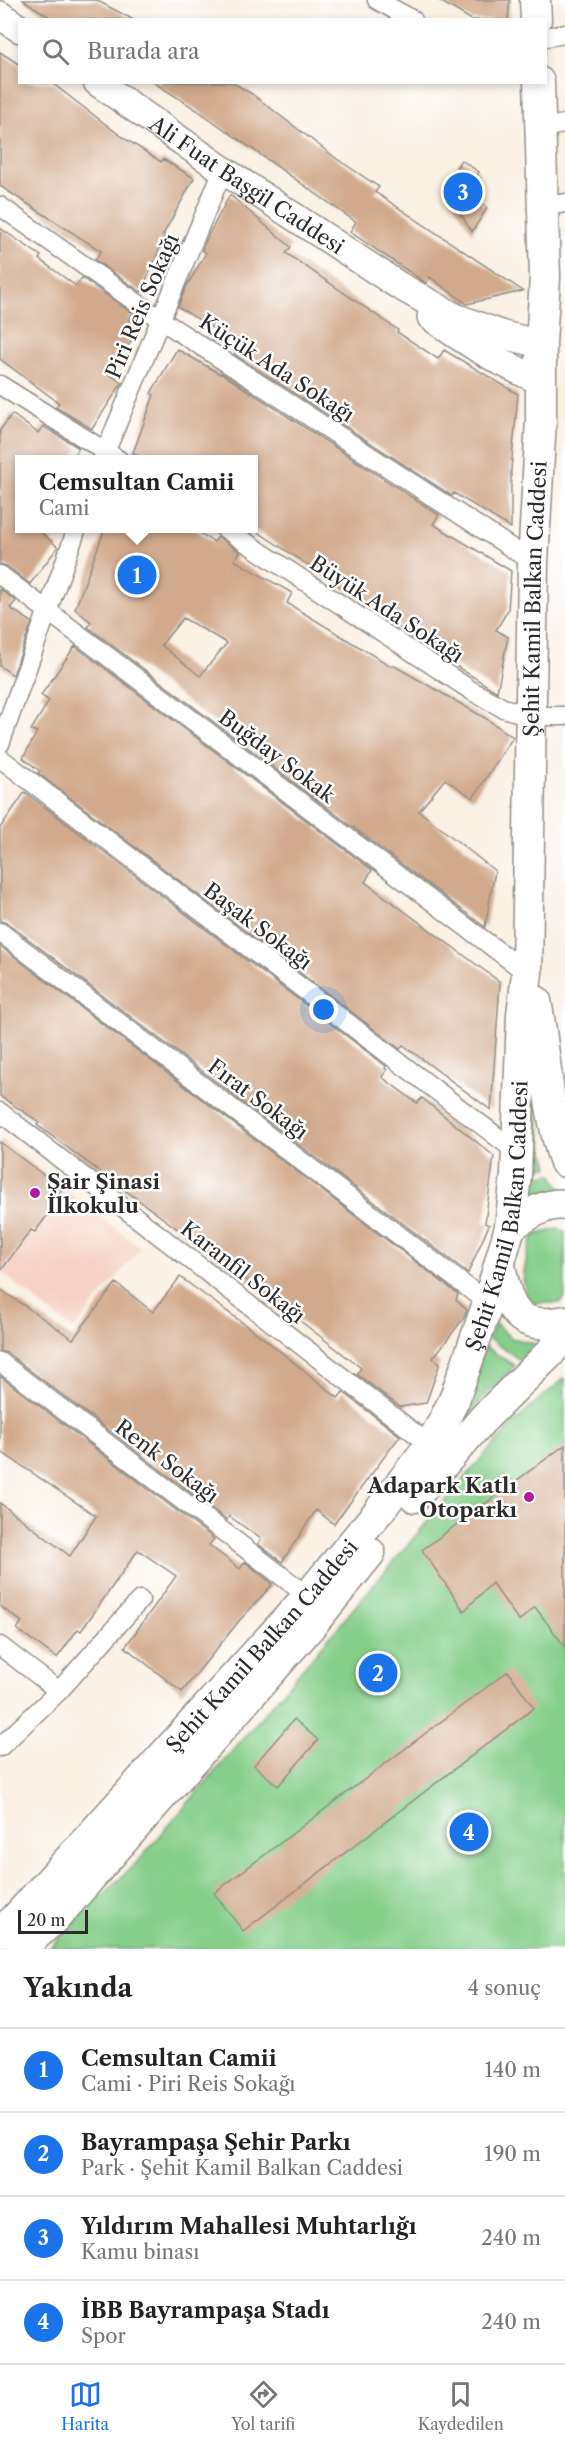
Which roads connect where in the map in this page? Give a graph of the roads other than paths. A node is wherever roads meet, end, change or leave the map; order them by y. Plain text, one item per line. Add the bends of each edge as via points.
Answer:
1 (377, 0) edge
2 (535, 0) edge
3 (0, 15) edge
4 (409, 18) edge
5 (536, 18) edge
6 (18, 28) edge
7 (565, 34) edge
8 (547, 37) edge
9 (100, 84) edge
10 (536, 84) edge
11 (553, 126) edge
12 (223, 170) junction
13 (554, 205) edge
14 (0, 206) edge
15 (545, 277) junction
16 (398, 285) junction
17 (565, 306) edge
18 (161, 320) junction
19 (553, 346) edge
20 (553, 382) edge
21 (0, 385) edge
22 (106, 455) edge
23 (110, 455) edge
24 (75, 533) edge
25 (232, 533) edge
26 (534, 561) junction
27 (0, 576) edge
28 (48, 612) junction
29 (530, 716) junction
30 (565, 716) edge
31 (0, 744) edge
32 (0, 758) edge
33 (0, 932) edge
34 (527, 973) junction
35 (0, 1112) edge
36 (517, 1152) junction
37 (565, 1162) edge
38 (565, 1204) edge
39 (510, 1227) junction
40 (500, 1266) junction
41 (488, 1303) junction
42 (565, 1321) edge
43 (565, 1332) edge
44 (0, 1362) edge
45 (430, 1445) junction
46 (308, 1596) junction
47 (140, 1600) dead end
48 (0, 1646) edge
49 (59, 1691) junction
50 (0, 1747) edge
51 (5, 1920) edge
52 (21, 1949) edge

1 - 4 street
2 - 5 main road
3 - 6 main road
7 - 8 street
9 - 12 main road, Ali Fuat Başgil Caddesi
10 - 11 main road, Şehit Kamil Balkan Caddesi
11 - 13 main road, Şehit Kamil Balkan Caddesi
12 - 16 main road, Ali Fuat Başgil Caddesi
12 - 18 street, Piri Reis Sokağı
13 - 15 main road, Şehit Kamil Balkan Caddesi
14 - 18 street, Küçük Ada Sokağı
15 - 17 main road
15 - 19 main road, Şehit Kamil Balkan Caddesi
16 - 19 main road via 455,317 503,335
16 - 20 main road via 463,342 505,364
18 - 23 street, Piri Reis Sokağı
18 - 26 street, Küçük Ada Sokağı
19 - 20 main road, Şehit Kamil Balkan Caddesi
20 - 26 main road, Şehit Kamil Balkan Caddesi
21 - 22 street
24 - 28 street
25 - 29 street, Büyük Ada Sokağı via 472,691 503,708
26 - 29 main road, Şehit Kamil Balkan Caddesi
27 - 28 street, Buğday Sokak
28 - 31 street
28 - 34 street, Buğday Sokak
29 - 30 street, Büyük Ada Sokağı
29 - 34 main road, Şehit Kamil Balkan Caddesi
32 - 36 street, Başak Sokağı
33 - 41 street, Fırat Sokağı
34 - 36 main road, Şehit Kamil Balkan Caddesi
34 - 37 main road, Şehit Kamil Balkan Caddesi via 541,1027 552,1116
35 - 45 street, Karanfil Sokağı
36 - 39 main road, Şehit Kamil Balkan Caddesi
38 - 39 main road via 534,1212
39 - 40 main road, Şehit Kamil Balkan Caddesi
40 - 41 main road, Şehit Kamil Balkan Caddesi
40 - 42 main road via 511,1308 522,1318 548,1324
41 - 45 main road, Şehit Kamil Balkan Caddesi via 454,1400
43 - 52 main road, Şehit Kamil Balkan Caddesi via 550,1353 437,1470 309,1628 58,1915
44 - 46 street, Renk Sokağı
45 - 46 main road, Şehit Kamil Balkan Caddesi
46 - 51 main road, Şehit Kamil Balkan Caddesi
47 - 49 street
48 - 49 street
49 - 50 street

